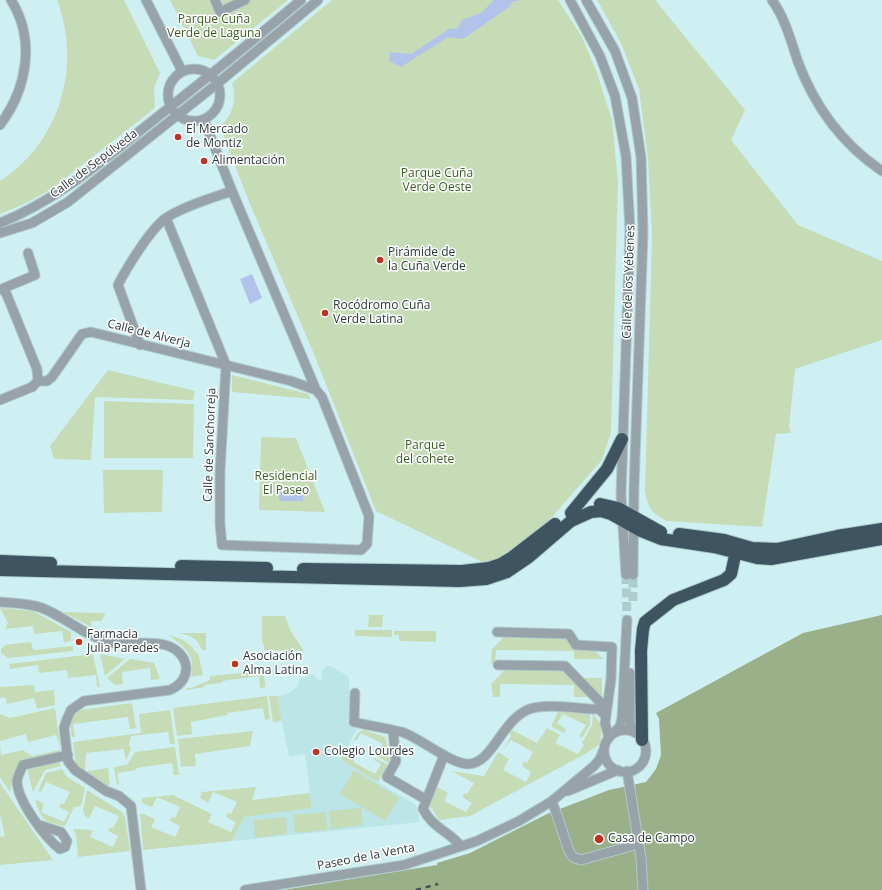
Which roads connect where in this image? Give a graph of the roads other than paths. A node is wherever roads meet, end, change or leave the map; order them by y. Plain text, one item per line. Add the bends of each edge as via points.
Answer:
1 (11, 0) edge
2 (146, 0) edge
3 (215, 0) edge
4 (246, 0) edge
5 (301, 0) edge
6 (318, 0) edge
7 (570, 0) edge
8 (586, 0) edge
9 (772, 0) edge
10 (182, 71) junction
11 (210, 75) junction
12 (218, 83) junction
13 (170, 107) junction
14 (176, 115) junction
15 (204, 120) junction
16 (0, 125) edge
17 (882, 171) edge
18 (232, 191) junction
19 (166, 218) junction
20 (0, 223) edge
21 (0, 233) edge
22 (28, 253) dead end
23 (2, 289) edge
24 (140, 345) junction
25 (226, 365) junction
26 (38, 382) junction
27 (316, 390) junction
28 (0, 400) edge
29 (622, 439) junction
30 (571, 513) junction
31 (628, 519) junction
32 (882, 529) edge
33 (882, 539) edge
34 (736, 550) junction
35 (0, 561) edge
36 (0, 570) edge
37 (0, 602) edge
38 (497, 632) dead end
39 (498, 665) dead end
40 (355, 693) dead end
41 (600, 702) dead end
42 (605, 715) junction
43 (393, 731) junction
44 (612, 735) junction
45 (638, 736) junction
46 (604, 749) junction
47 (68, 755) junction
48 (444, 755) junction
49 (622, 771) junction
50 (561, 794) junction
51 (425, 799) junction
52 (552, 801) junction
53 (39, 825) dead end
54 (638, 844) junction
55 (461, 846) junction
56 (142, 890) edge
57 (245, 890) edge
58 (643, 890) edge

1 - 16 street via 24,33 26,63 21,87 11,110
2 - 10 street
3 - 4 street via 220,12
5 - 11 street, Calle de Sepúlveda
6 - 12 street, Calle de Sepúlveda
7 - 29 street, Calle de los Yébenes via 600,56 615,96 626,156 630,230
8 - 31 street, Calle de los Yébenes via 615,51 632,98 640,157 643,234
9 - 17 street via 781,16 804,79 830,124 848,144
10 - 11 street via 201,70
10 - 13 street via 169,87
11 - 12 street
11 - 13 street, Calle de Sepúlveda
12 - 14 street, Calle de Sepúlveda
12 - 15 street via 221,98 218,108
13 - 14 street
13 - 20 street, Calle de Sepúlveda via 69,188 25,213
14 - 15 street via 190,121
14 - 21 street, Calle de Sepúlveda via 68,202 32,223
15 - 18 street
18 - 19 street
18 - 27 street
19 - 24 street via 152,233 118,285
19 - 25 street, Calle de Sanchorreja
22 - 23 street via 35,275
23 - 26 street via 37,369
24 - 25 street, Calle de Alverja
24 - 26 street, Calle de Alverja via 90,332 82,334 52,377 47,381
25 - 27 street, Calle de Alverja
25 - 27 street, Calle de Sanchorreja via 220,472 222,545 361,550 367,544 369,516 322,397
26 - 28 street, Calle de Alverja
29 - 30 highway via 604,473
29 - 31 street, Calle de los Yébenes
30 - 31 highway via 579,508 602,504
30 - 35 highway via 501,564 477,569 355,570
31 - 31 street, Calle de los Yébenes via 630,575
31 - 34 highway via 660,532 700,536
31 - 36 highway via 601,511 581,515 515,567 486,579
32 - 34 highway via 777,549
33 - 34 highway via 771,559
34 - 45 highway via 731,574 724,580 673,600 646,622 641,651
37 - 47 street via 24,603 42,608 111,642 164,645 178,650 183,657 186,675 177,687 88,700 77,704 71,710 64,728
38 - 42 street via 569,634 576,645 612,647
39 - 41 street via 565,666
40 - 43 street via 354,722
42 - 44 street via 605,723
42 - 48 street via 599,709 536,707 514,718 486,757 467,764
43 - 48 street via 402,732
43 - 51 street via 396,761 386,777
44 - 45 street via 624,730
44 - 45 street via 620,726 622,718 629,620 630,716
44 - 46 street
45 - 49 street via 645,748 644,758 639,766
46 - 49 street via 607,761
46 - 50 street via 594,766
47 - 53 street via 24,765 17,780 21,800
47 - 56 street via 68,761 75,770 131,806
48 - 51 street
49 - 50 street
49 - 54 street
50 - 52 street, Paseo de la Venta
51 - 55 street via 423,808 429,820
52 - 54 street via 569,851 577,859
52 - 55 street, Paseo de la Venta via 519,821 478,841
54 - 58 street
55 - 57 street, Paseo de la Venta via 404,865

